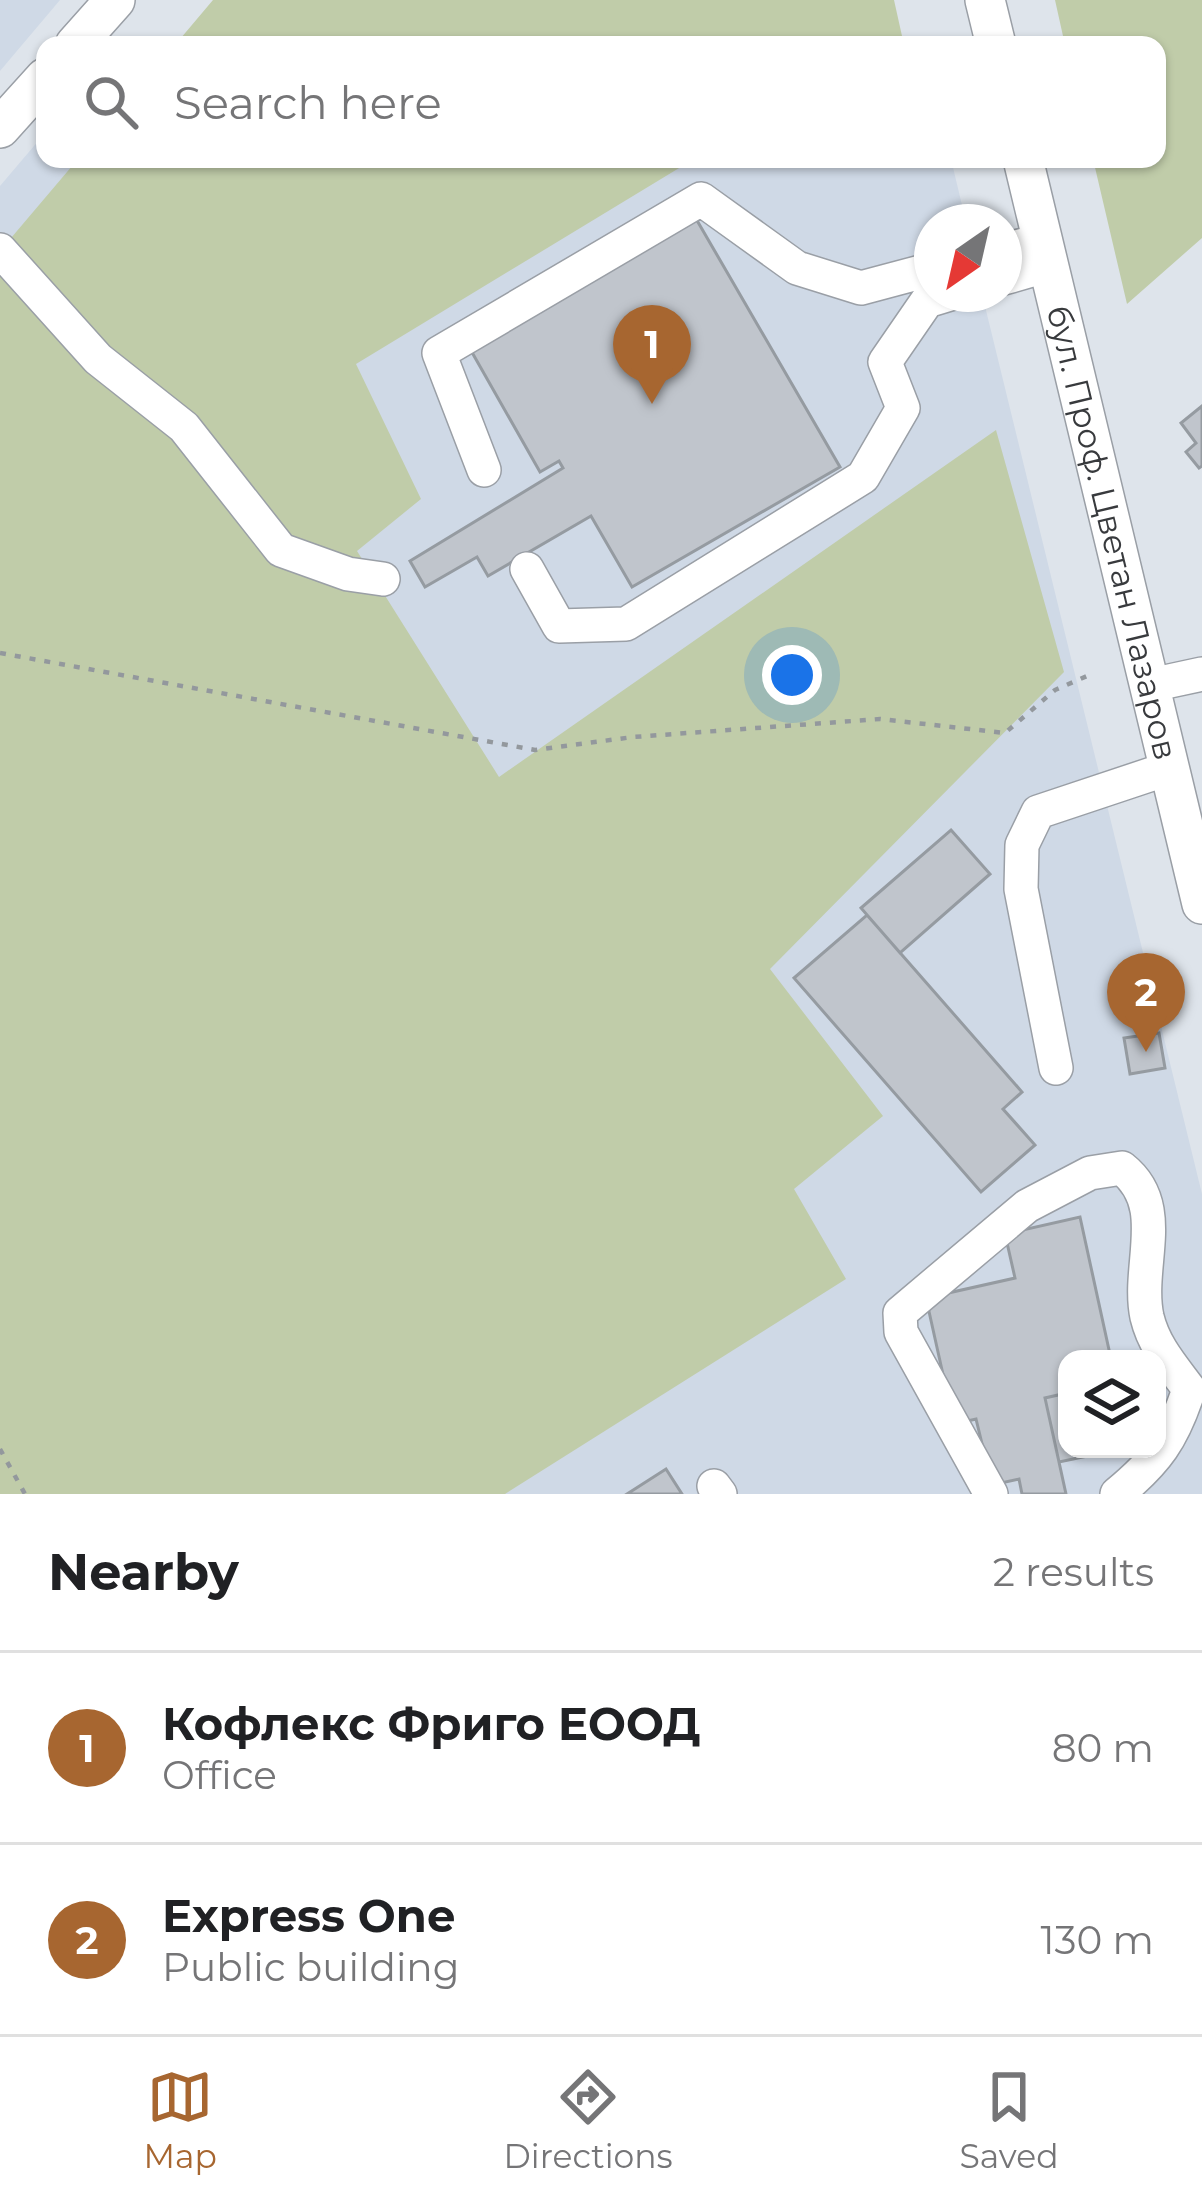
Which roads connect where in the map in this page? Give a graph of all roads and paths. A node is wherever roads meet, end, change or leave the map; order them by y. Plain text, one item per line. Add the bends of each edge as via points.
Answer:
1 (115, 0) edge
2 (986, 0) edge
3 (83, 36) edge
4 (994, 36) edge
5 (36, 88) edge
6 (0, 128) edge
7 (1025, 168) edge
8 (0, 250) edge
9 (1022, 251) edge
10 (1046, 253) junction
11 (1022, 267) edge
12 (914, 274) edge
13 (919, 312) edge
14 (484, 470) dead end
15 (526, 569) dead end
16 (383, 580) dead end
17 (0, 653) edge
18 (1094, 673) dead end
19 (1202, 674) edge
20 (1150, 685) junction
21 (1170, 768) junction
22 (1202, 904) edge
23 (1175, 966) dead end
24 (1166, 967) dead end
25 (1055, 1068) dead end
26 (1196, 1388) edge
27 (0, 1449) edge
28 (25, 1494) edge
29 (992, 1494) edge
30 (1117, 1494) edge

1 - 3 main road
2 - 4 main road
5 - 6 main road
7 - 10 main road, бул. Проф. Цветан Лазаров
8 - 16 street via 98,359 184,427 281,550
9 - 10 street
10 - 11 street
10 - 20 main road, бул. Проф. Цветан Лазаров
12 - 14 street via 861,288 797,268 701,200 439,353
13 - 15 street via 885,362 903,408 863,477 626,624 560,626
17 - 18 path via 535,751 880,719 1005,734 1055,690
19 - 20 street
20 - 21 main road, бул. Проф. Цветан Лазаров
21 - 22 main road, бул. Проф. Цветан Лазаров
21 - 25 street via 1038,812 1022,844 1021,889
23 - 24 path
26 - 29 street via 1155,1344 1144,1287 1150,1210 1136,1179 1122,1168 1090,1173 1027,1206 900,1313 902,1332
26 - 30 street via 1154,1463
27 - 28 path

